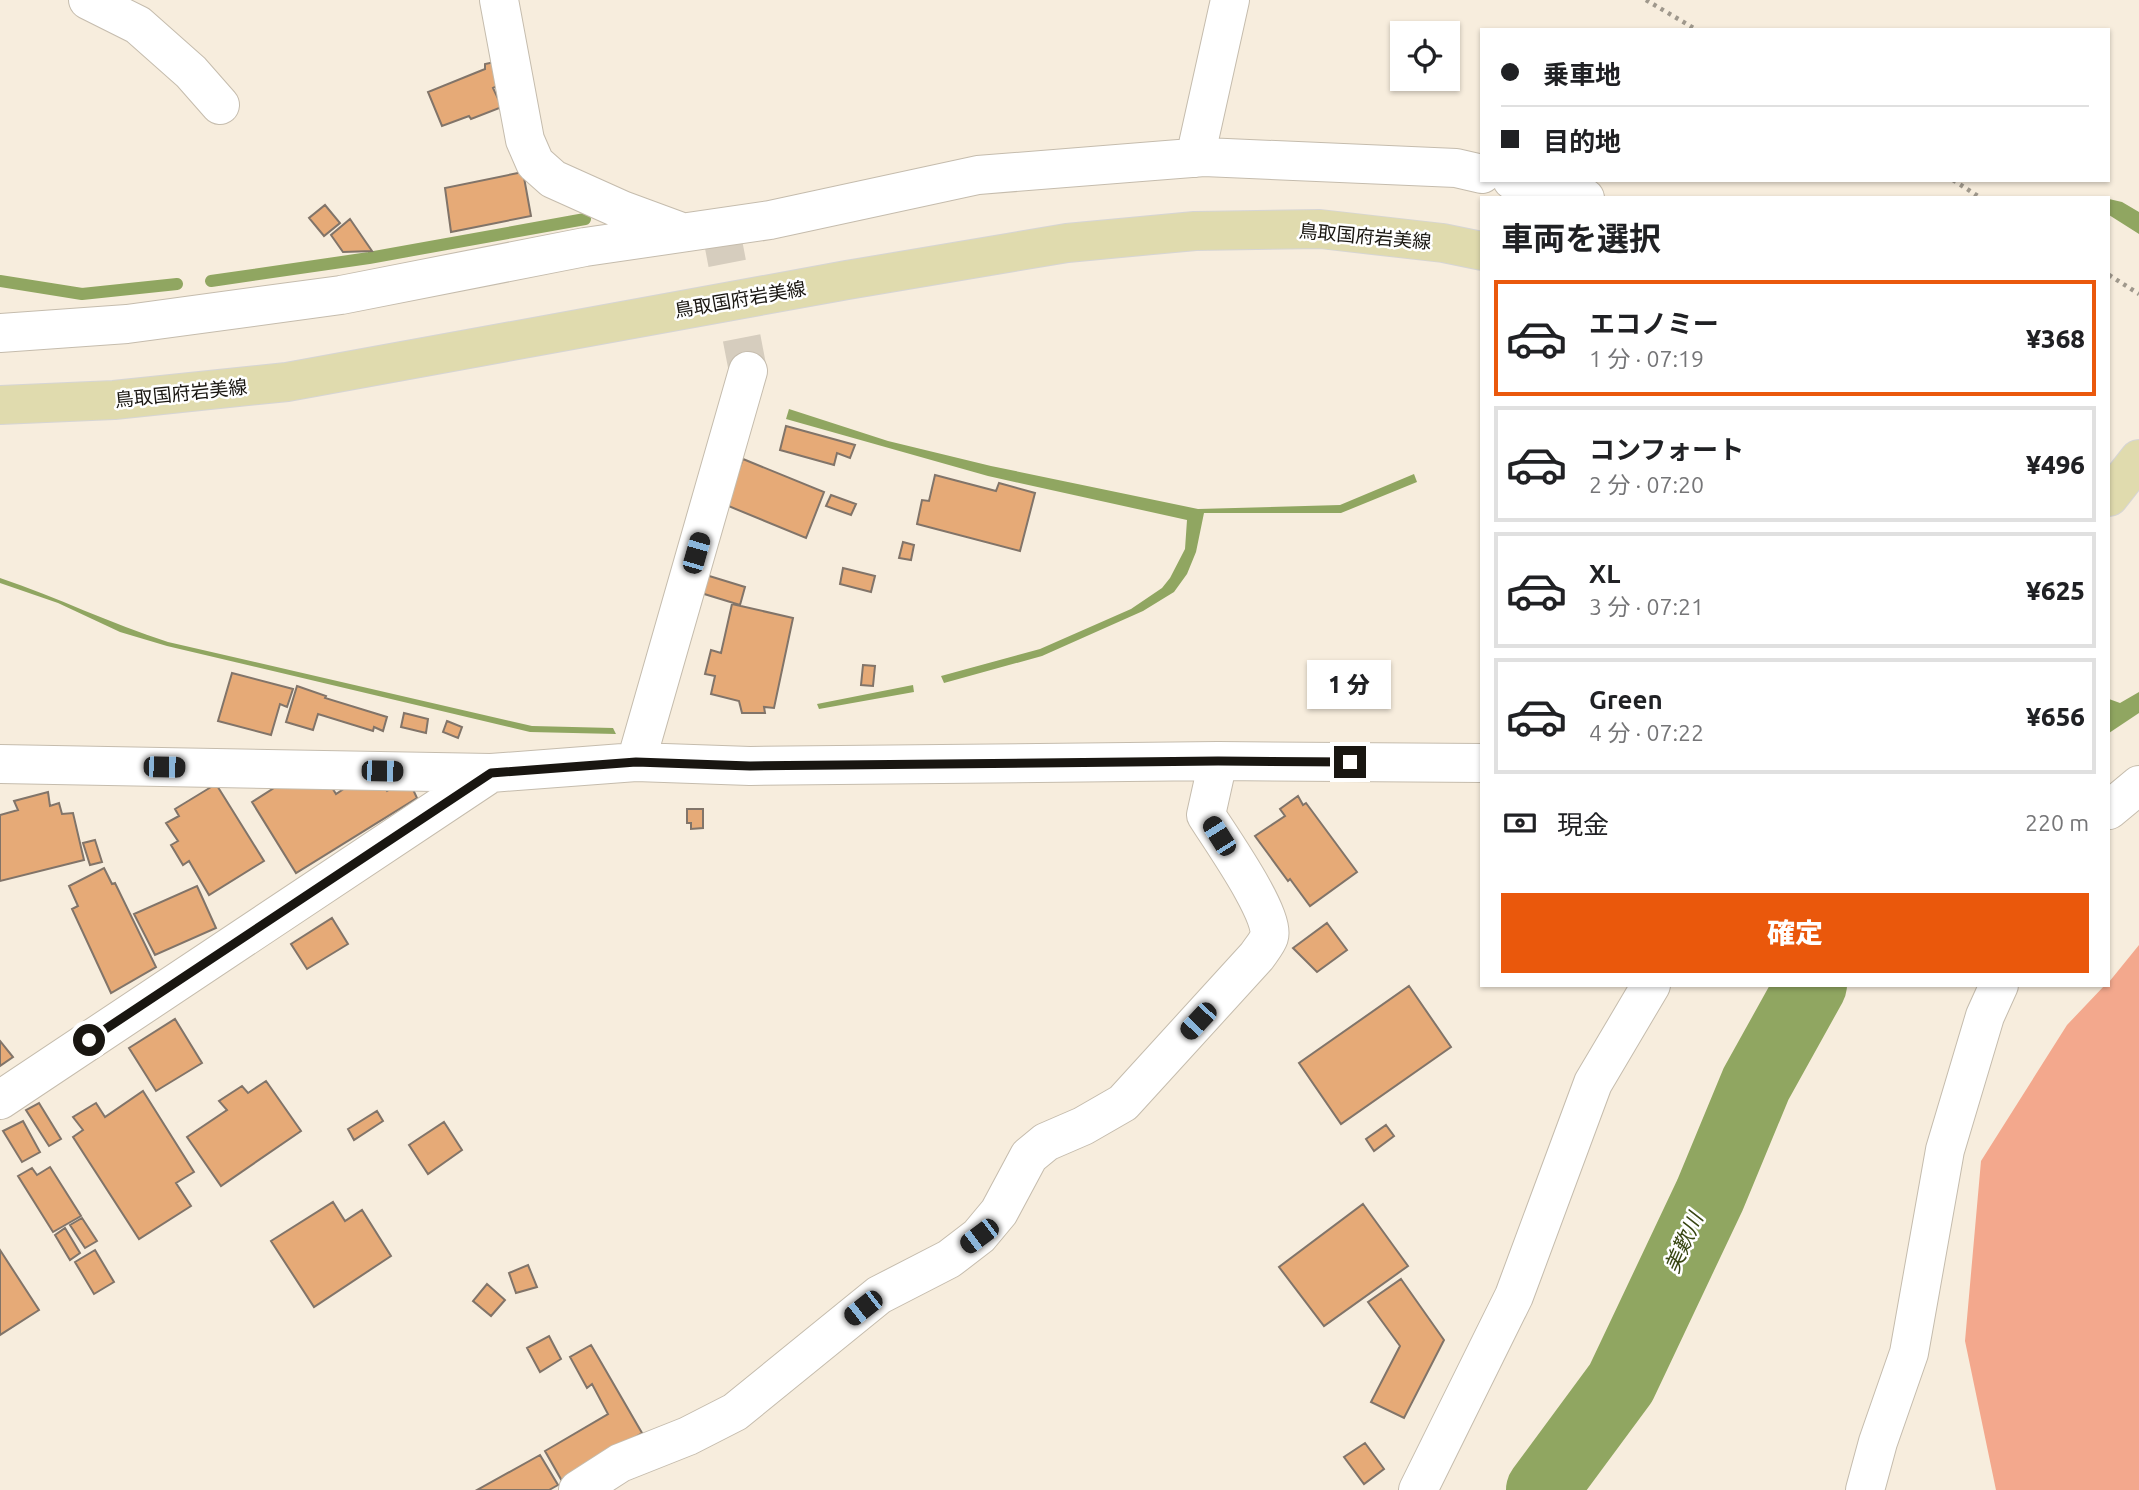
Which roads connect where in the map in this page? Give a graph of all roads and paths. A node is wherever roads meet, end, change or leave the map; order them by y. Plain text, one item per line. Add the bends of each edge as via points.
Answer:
1 (88, 0) edge
2 (499, 0) edge
3 (1230, 0) edge
4 (1646, 0) edge
5 (1694, 28) edge
6 (220, 105) dead end
7 (1195, 158) junction
8 (1480, 174) edge
9 (1519, 182) edge
10 (1956, 182) edge
11 (1576, 196) edge
12 (1978, 196) edge
13 (681, 232) junction
14 (1480, 251) edge
15 (2110, 276) edge
16 (2139, 294) edge
17 (0, 333) edge
18 (748, 370) tunnel mouth
19 (0, 405) edge
20 (2139, 458) edge
21 (2110, 496) edge
22 (2110, 497) edge
23 (2139, 510) edge
24 (1218, 761) junction
25 (636, 762) junction
26 (1480, 763) edge
27 (0, 764) edge
28 (491, 773) junction
29 (2139, 785) edge
30 (2110, 809) edge
31 (1650, 987) edge
32 (1983, 995) edge
33 (0, 1100) edge
34 (578, 1490) edge
35 (1418, 1490) edge
36 (1865, 1490) edge

1 - 6 street via 138,25
2 - 13 street via 526,140 535,163 553,179
3 - 7 street
4 - 5 path
7 - 8 street via 1456,168
7 - 13 street via 978,175 770,220
9 - 11 street
10 - 12 path
13 - 17 street via 341,295 128,324
14 - 19 main road, 鳥取国府岩美線 via 1320,229 1195,231 1067,243 287,382 114,400
15 - 16 path
18 - 25 street
20 - 21 main road
22 - 23 main road
24 - 25 street via 750,766
24 - 26 street
24 - 34 street via 1206,815 1260,900 1270,936 1257,956 1123,1103 1046,1142 1029,1156 999,1212 979,1236 949,1259 878,1296 735,1412 620,1463
25 - 28 street
27 - 28 street
28 - 33 street
29 - 30 street
31 - 35 street via 1593,1083 1514,1296
32 - 36 street via 1945,1150 1909,1353

